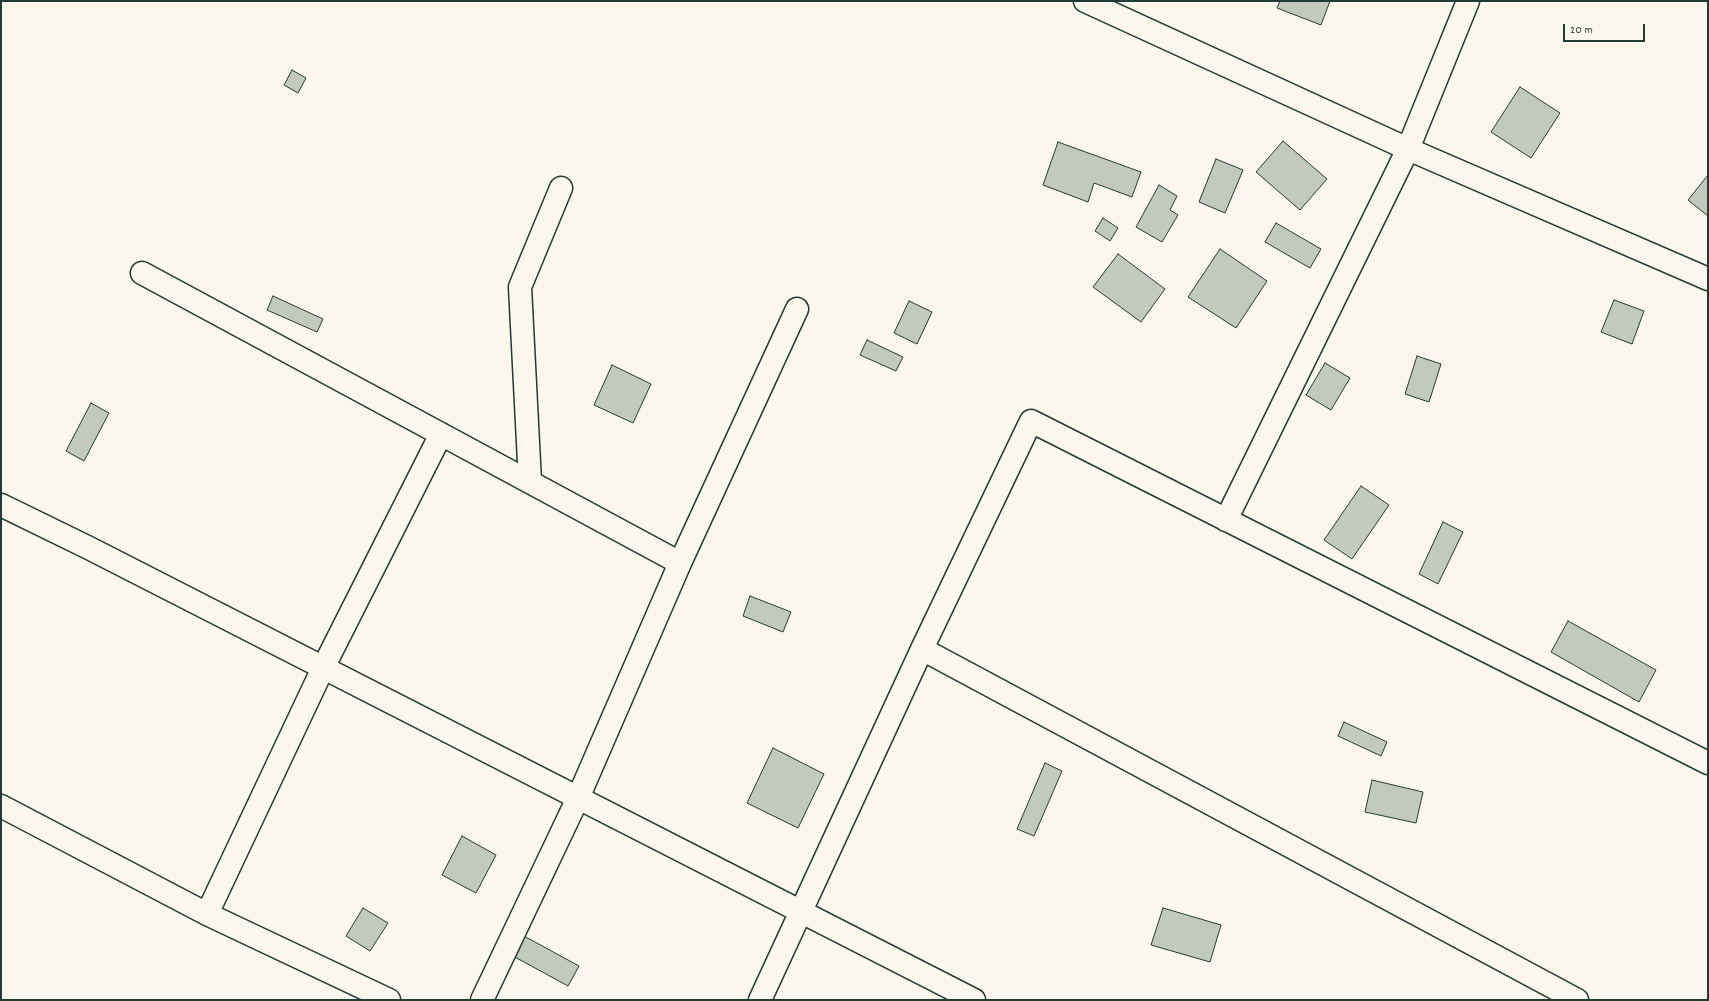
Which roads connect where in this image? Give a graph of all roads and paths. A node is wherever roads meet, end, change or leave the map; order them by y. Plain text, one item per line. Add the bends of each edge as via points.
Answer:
1 (1085, 1) edge
2 (1468, 1) edge
3 (1408, 149) junction
4 (561, 188) dead end
5 (142, 273) dead end
6 (1708, 278) edge
7 (797, 309) dead end
8 (441, 434) junction
9 (530, 482) junction
10 (1, 505) edge
11 (1226, 520) junction
12 (680, 563) junction
13 (922, 650) junction
14 (324, 668) junction
15 (1708, 763) edge
16 (578, 798) junction
17 (1, 806) edge
18 (801, 912) junction
19 (207, 914) junction
20 (388, 1000) edge
21 (482, 1000) edge
22 (760, 1000) edge
23 (974, 1000) edge
24 (1576, 1000) edge

1 - 3 street
2 - 3 street
3 - 6 street
3 - 11 street
4 - 9 street via 520,287
5 - 8 street
7 - 12 street
8 - 9 street
8 - 14 street
9 - 12 street
10 - 14 street
11 - 13 street via 1031,421
11 - 15 street
12 - 16 street
13 - 18 street
13 - 24 street
14 - 16 street
14 - 19 street
16 - 18 street
16 - 21 street
17 - 19 street
18 - 22 street
18 - 23 street
19 - 20 street

